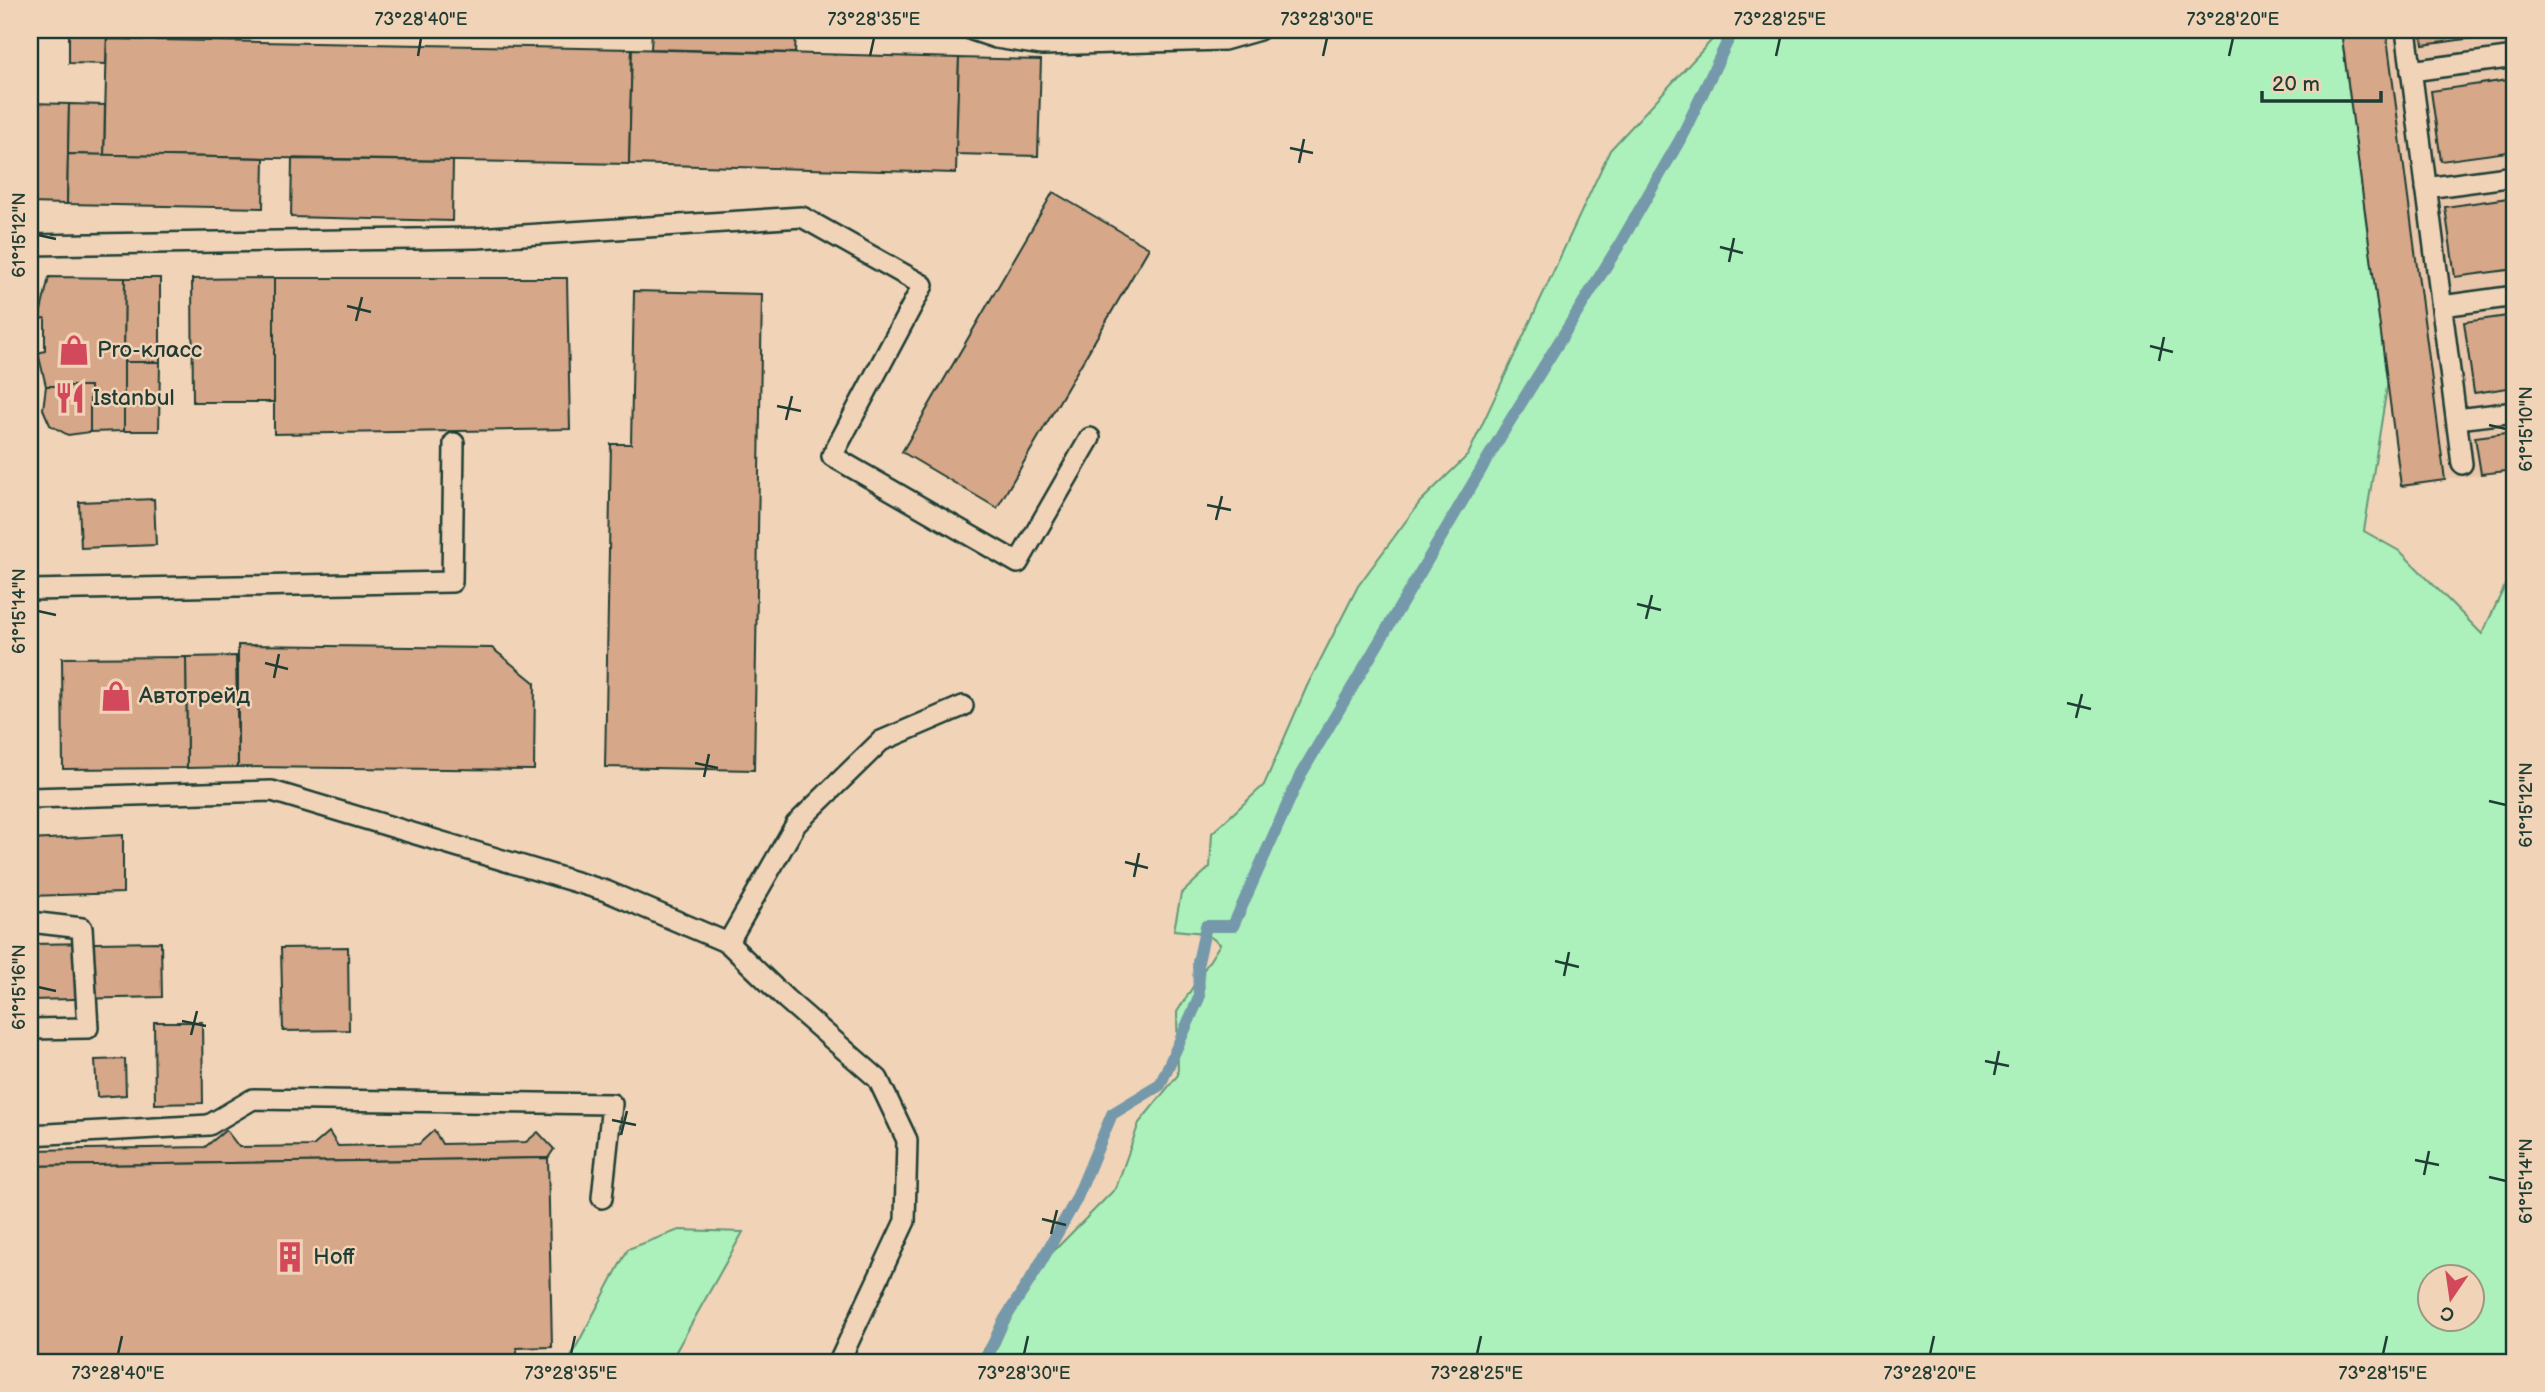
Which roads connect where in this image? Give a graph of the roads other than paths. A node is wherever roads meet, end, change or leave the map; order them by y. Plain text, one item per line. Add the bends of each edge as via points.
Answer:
1 (972, 30) edge
2 (1259, 30) edge
3 (2406, 30) edge
4 (2515, 57) edge
5 (2412, 71) junction
6 (2515, 176) edge
7 (2427, 188) junction
8 (30, 245) edge
9 (2515, 296) edge
10 (2442, 306) junction
11 (2515, 412) edge
12 (2457, 419) junction
13 (1090, 438) dead end
14 (454, 443) dead end
15 (2462, 464) dead end
16 (30, 590) edge
17 (963, 706) dead end
18 (30, 798) edge
19 (30, 922) edge
20 (728, 943) junction
21 (30, 1029) edge
22 (30, 1135) edge
23 (602, 1198) dead end
24 (839, 1362) edge

1 - 2 lane via 1042,45 1224,40
3 - 5 lane
4 - 5 lane
5 - 7 lane
6 - 7 lane
7 - 10 lane
8 - 13 lane via 477,238 802,217 923,285 832,456 1018,563
9 - 10 lane
10 - 12 lane
11 - 12 lane
12 - 15 lane
14 - 16 lane via 452,582
17 - 20 lane via 880,741 796,824
18 - 20 lane via 272,791 606,891
19 - 21 lane via 82,928 88,1028
20 - 24 lane via 878,1079 907,1140 905,1221
22 - 23 lane via 209,1125 254,1099 612,1104

